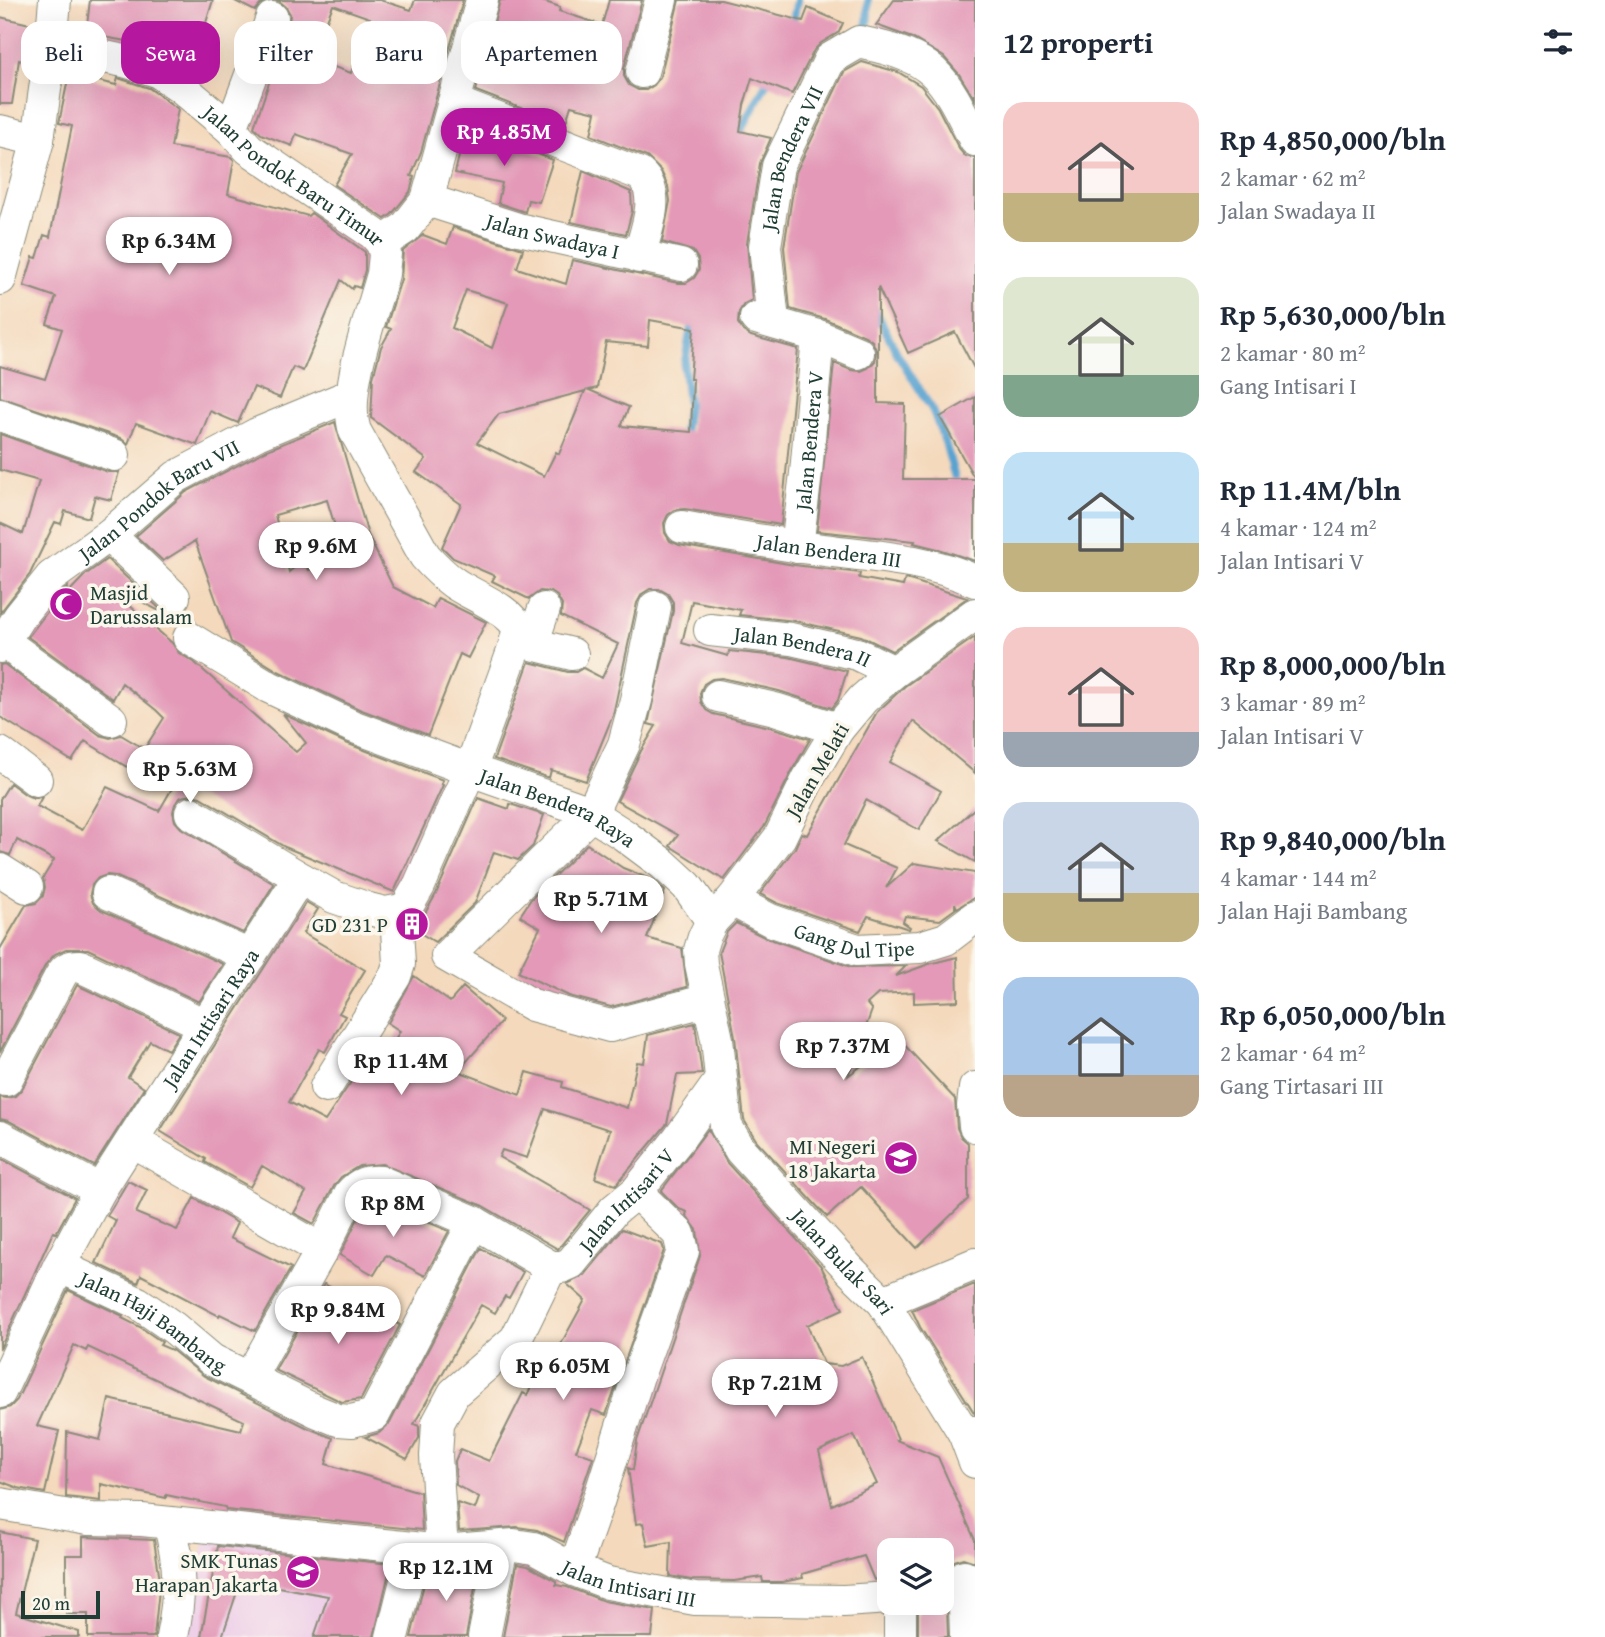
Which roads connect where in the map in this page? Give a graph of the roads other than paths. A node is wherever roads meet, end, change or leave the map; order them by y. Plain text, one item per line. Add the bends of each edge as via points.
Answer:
1 (55, 0) edge
2 (482, 0) edge
3 (661, 0) edge
4 (272, 18) dead end
5 (53, 21) edge
6 (107, 58) edge
7 (642, 72) dead end
8 (45, 84) edge
9 (454, 103) junction
10 (231, 129) junction
11 (0, 131) edge
12 (37, 139) junction
13 (975, 140) edge
14 (427, 200) junction
15 (382, 243) junction
16 (639, 257) junction
17 (681, 265) dead end
18 (0, 278) edge
19 (818, 336) junction
20 (858, 353) dead end
21 (351, 395) junction
22 (0, 415) edge
23 (114, 455) dead end
24 (682, 527) dead end
25 (110, 535) junction
26 (797, 547) junction
27 (975, 581) edge
28 (174, 597) dead end
29 (655, 607) dead end
30 (544, 609) dead end
31 (975, 614) edge
32 (710, 630) dead end
33 (189, 638) dead end
34 (524, 642) junction
35 (2, 645) edge
36 (572, 654) dead end
37 (894, 672) junction
38 (718, 696) dead end
39 (111, 719) dead end
40 (838, 729) junction
41 (0, 753) edge
42 (470, 770) junction
43 (36, 780) dead end
44 (582, 810) junction
45 (191, 813) dead end
46 (0, 870) edge
47 (302, 879) junction
48 (27, 887) dead end
49 (108, 893) dead end
50 (722, 911) junction
51 (396, 912) junction
52 (975, 917) edge
53 (250, 956) junction
54 (708, 1000) junction
55 (205, 1026) junction
56 (6, 1080) dead end
57 (720, 1081) junction
58 (326, 1087) dead end
59 (975, 1088) edge
60 (975, 1126) edge
61 (0, 1137) edge
62 (132, 1141) junction
63 (100, 1191) junction
64 (636, 1192) junction
65 (474, 1222) junction
66 (322, 1250) junction
67 (975, 1265) edge
68 (59, 1266) junction
69 (551, 1267) junction
70 (883, 1302) junction
71 (250, 1377) junction
72 (0, 1392) edge
73 (969, 1433) edge
74 (975, 1462) edge
75 (0, 1504) edge
76 (169, 1523) junction
77 (502, 1546) junction
78 (428, 1550) junction
79 (574, 1570) junction
80 (960, 1574) edge
81 (877, 1599) edge
82 (900, 1615) edge
83 (172, 1637) edge
84 (392, 1637) edge
85 (484, 1637) edge
86 (900, 1637) edge
87 (966, 1637) edge

1 - 5 street
2 - 9 street
3 - 7 street
4 - 10 street
6 - 10 street, Jalan Pondok Baru Timur via 157,71
8 - 12 street
9 - 14 street
9 - 16 street via 640,174 649,183 652,198
10 - 15 street, Jalan Pondok Baru Timur via 249,149
11 - 12 street
12 - 18 street
13 - 19 street, Jalan Bendera VII via 945,81 917,59 872,44 830,58 778,166 765,246 764,320
14 - 15 street via 405,228
14 - 16 street, Jalan Swadaya I via 518,229
15 - 21 street, Jalan Pondok Baru Timur via 383,274
16 - 17 street, Jalan Swadaya I
19 - 20 street
19 - 26 street, Jalan Bendera V
21 - 25 street, Jalan Pondok Baru VII via 203,461 176,477
21 - 34 street, Jalan Pondok Baru Timur via 355,431 425,556 456,585 515,620
22 - 23 street
24 - 26 street, Jalan Bendera III
25 - 28 street
25 - 35 street, Jalan Pondok Baru VII via 51,577
26 - 27 street, Jalan Bendera III via 906,561 954,571
29 - 44 street via 624,744
30 - 34 street, Jalan Bendera Raya
31 - 37 street, Jalan Melati
32 - 37 street, Jalan Bendera II via 858,654
33 - 42 street via 269,687 352,726
34 - 36 street
34 - 42 street, Jalan Bendera Raya
35 - 39 street
37 - 40 street, Jalan Melati
38 - 40 street
40 - 50 street, Jalan Melati via 780,837
41 - 43 street
42 - 44 street, Jalan Bendera Raya
42 - 51 street via 414,897
44 - 50 street, Jalan Bendera Raya via 624,835
44 - 54 street via 447,956 532,1005 610,1026
45 - 47 street
46 - 48 street
47 - 51 street via 334,897 379,912
47 - 53 street, Jalan Intisari Raya
49 - 53 street
50 - 52 street, Gang Dul Tipe via 769,920 858,950 920,947 946,939
50 - 54 street, Jalan Bulak Sari via 700,950
51 - 58 street via 399,964 395,976
53 - 55 street, Jalan Intisari Raya
54 - 57 street, Jalan Bulak Sari
55 - 56 street via 80,965 69,966
55 - 62 street, Jalan Intisari Raya
57 - 64 street, Jalan Intisari V
57 - 70 street, Jalan Bulak Sari via 726,1126 741,1151
59 - 60 street
61 - 63 street
62 - 63 street, Jalan Intisari Raya
62 - 66 street
63 - 68 street, Jalan Intisari Raya
64 - 69 street, Jalan Intisari V via 614,1210 571,1263
64 - 79 street via 679,1234 683,1251
65 - 66 street via 369,1181 351,1194
65 - 69 street
65 - 71 street, Jalan Haji Bambang via 374,1415 338,1420
66 - 71 street, Jalan Haji Bambang
67 - 70 street
68 - 71 street, Jalan Haji Bambang via 138,1303 212,1360
68 - 72 street, Jalan Intisari Raya
69 - 78 street via 516,1339 454,1393 438,1423
70 - 73 street, Jalan Bulak Sari
73 - 74 street
75 - 76 street, Jalan Intisari III via 88,1519
76 - 78 street, Jalan Intisari III
76 - 83 street via 180,1591
77 - 78 street, Jalan Intisari III
77 - 79 street, Jalan Intisari III via 534,1548
77 - 85 street
78 - 84 street
79 - 81 street, Jalan Intisari III via 608,1583 695,1599
80 - 87 street
82 - 86 street

